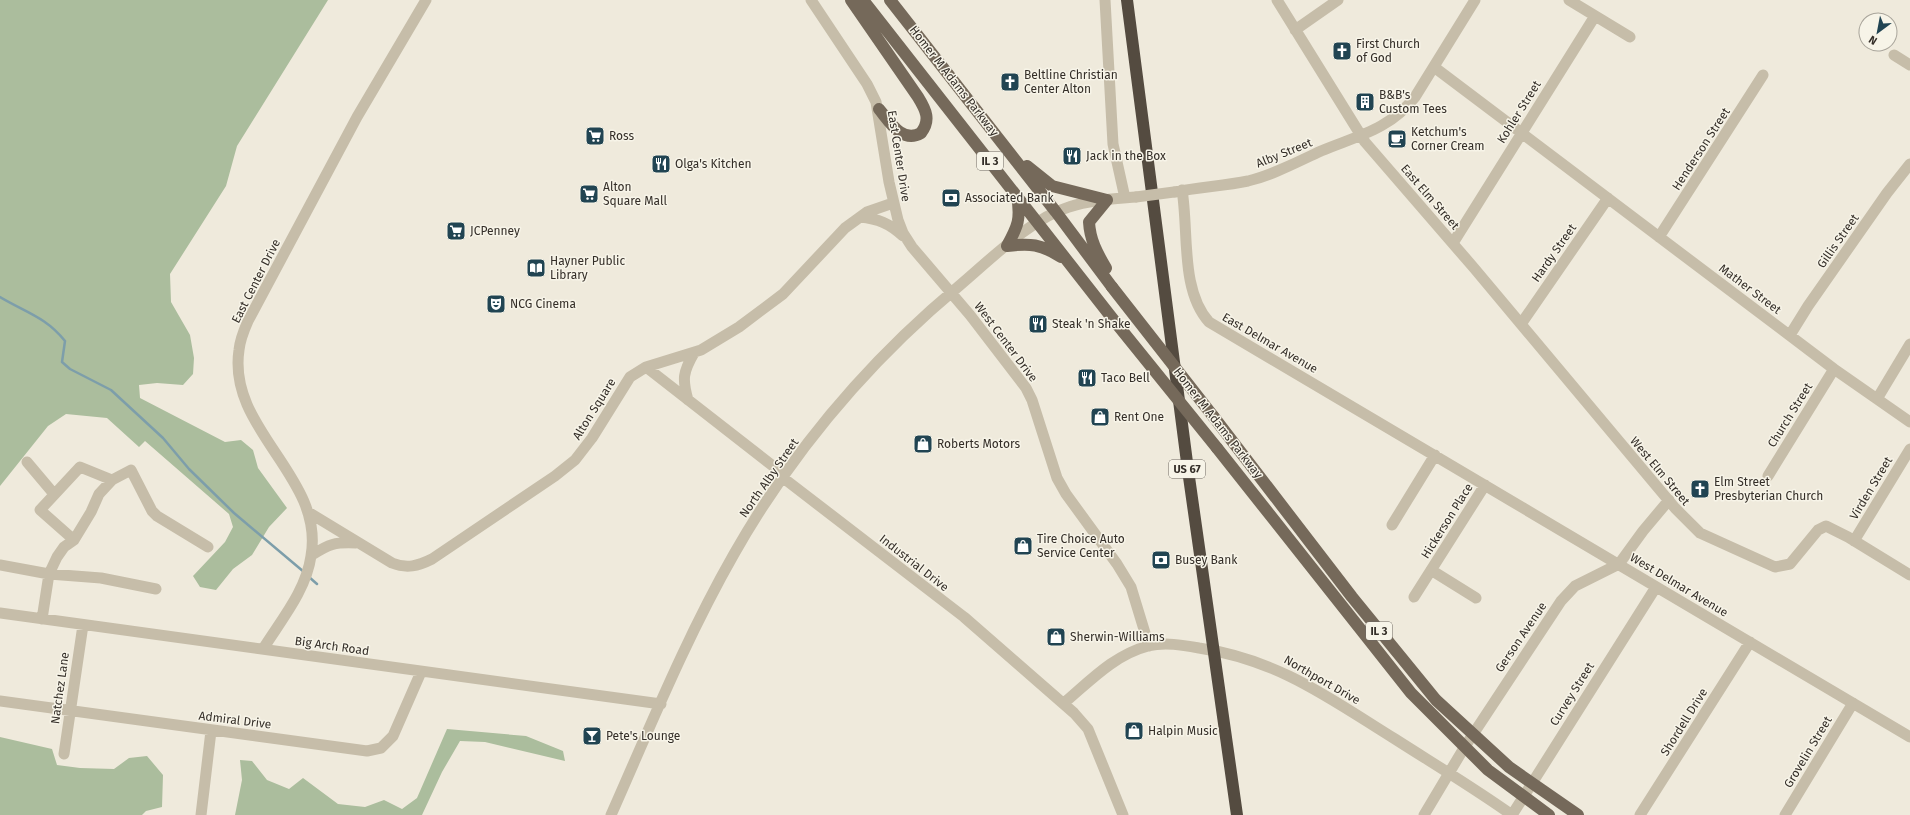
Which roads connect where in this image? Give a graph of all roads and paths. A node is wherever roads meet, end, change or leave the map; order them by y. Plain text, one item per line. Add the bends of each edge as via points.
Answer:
1 (426, 0) edge
2 (811, 0) edge
3 (851, 0) edge
4 (863, 0) edge
5 (890, 0) edge
6 (1105, 0) edge
7 (1127, 0) edge
8 (1277, 0) edge
9 (1338, 0) edge
10 (1475, 0) edge
11 (1569, 0) edge
12 (1594, 16) junction
13 (1295, 30) junction
14 (1630, 37) dead end
15 (1894, 55) dead end
16 (1910, 65) edge
17 (1434, 67) junction
18 (1763, 75) dead end
19 (879, 109) junction
20 (1521, 132) junction
21 (1361, 137) junction
22 (1008, 150) junction
23 (1910, 164) edge
24 (1178, 191) junction
25 (1016, 195) junction
26 (1130, 198) junction
27 (1608, 198) junction
28 (1107, 200) junction
29 (893, 203) junction
30 (1056, 212) junction
31 (860, 217) junction
32 (1038, 222) junction
33 (1659, 237) junction
34 (908, 241) junction
35 (1453, 243) junction
36 (1007, 246) junction
37 (1070, 263) junction
38 (951, 293) junction
39 (1133, 314) junction
40 (1521, 324) junction
41 (1790, 335) junction
42 (1910, 344) edge
43 (694, 353) junction
44 (646, 367) junction
45 (1834, 369) junction
46 (688, 400) junction
47 (1877, 400) junction
48 (1910, 422) edge
49 (1910, 449) edge
50 (1435, 455) junction
51 (27, 462) dead end
52 (1768, 476) dead end
53 (782, 477) junction
54 (112, 480) junction
55 (1485, 486) junction
56 (54, 494) junction
57 (1669, 500) junction
58 (308, 512) junction
59 (1392, 525) dead end
60 (74, 540) junction
61 (1854, 541) junction
62 (357, 542) junction
63 (208, 547) dead end
64 (312, 555) junction
65 (1619, 564) junction
66 (0, 565) edge
67 (1431, 570) junction
68 (49, 574) junction
69 (1910, 575) edge
70 (1656, 587) junction
71 (156, 589) dead end
72 (1414, 596) dead end
73 (1476, 598) dead end
74 (0, 613) edge
75 (42, 619) junction
76 (83, 625) junction
77 (1750, 642) junction
78 (1149, 646) junction
79 (263, 649) junction
80 (1214, 650) junction
81 (421, 672) junction
82 (0, 701) edge
83 (1064, 703) junction
84 (1853, 703) junction
85 (661, 704) junction
86 (71, 710) junction
87 (211, 731) junction
88 (1472, 735) junction
89 (1910, 737) edge
90 (1464, 748) junction
91 (64, 754) dead end
92 (1450, 773) junction
93 (1531, 783) junction
94 (1523, 797) junction
95 (201, 815) edge
96 (611, 815) edge
97 (1123, 815) edge
98 (1237, 815) edge
99 (1424, 815) edge
100 (1512, 815) edge
101 (1549, 815) edge
102 (1578, 815) edge
103 (1640, 815) edge
104 (1785, 815) edge

1 - 58 street, East Center Drive via 346,137 248,321 239,349 239,380 248,408 295,485
2 - 19 street, East Center Drive via 867,84
3 - 19 main road via 918,96 927,114 927,122 921,133 905,136 898,132
4 - 25 main road, Homer M Adams Parkway / IL 3
5 - 22 main road, Homer M Adams Parkway / IL 3
6 - 26 street via 1113,144
7 - 80 highway, US 67
8 - 13 street, East Elm Street
9 - 13 street
10 - 17 street, Alby Street
11 - 12 street
12 - 14 street
12 - 20 street, Kohler Street
13 - 21 street, East Elm Street
15 - 16 street
17 - 20 street, Mather Street
17 - 21 street, Alby Street via 1402,112 1390,122
18 - 33 street, Henderson Street
19 - 29 street, East Center Drive
20 - 27 street, Mather Street
20 - 35 street, Kohler Street
21 - 24 street, Alby Street via 1250,180 1226,186
21 - 35 street, East Elm Street
22 - 28 main road via 1052,186
22 - 30 main road, Homer M Adams Parkway / IL 3
23 - 41 street, Gillis Street
24 - 26 street, Alby Street, bridge
24 - 50 street, East Delmar Avenue via 1190,282 1197,306 1209,322
25 - 32 main road, Homer M Adams Parkway / IL 3
25 - 36 main road via 1020,212 1017,228
26 - 28 street, Alby Street
27 - 33 street, Mather Street
27 - 40 street, Hardy Street
28 - 30 street, Alby Street via 1081,203
28 - 39 main road via 1089,222 1090,234 1094,248
29 - 31 street, Alton Square
29 - 34 street, East Center Drive
30 - 32 street, Alby Street
30 - 39 main road, Homer M Adams Parkway / IL 3, bridge
31 - 34 street via 887,223
31 - 43 street, Alton Square via 844,228 775,301 728,334
32 - 36 street, North Alby Street
32 - 37 main road, Homer M Adams Parkway / IL 3
33 - 41 street, Mather Street
34 - 38 street, East Center Drive
35 - 40 street, East Elm Street
36 - 37 main road via 1027,244 1049,250
36 - 38 street, North Alby Street
37 - 90 main road, Homer M Adams Parkway / IL 3, bridge via 1411,694
38 - 53 street, North Alby Street via 902,336 859,382 832,412
38 - 78 street, West Center Drive via 1026,388 1057,478 1131,587
39 - 88 main road, Homer M Adams Parkway / IL 3, bridge via 1401,658 1436,700
40 - 57 street, West Elm Street
41 - 45 street, Mather Street
42 - 47 street
43 - 44 street, Alton Square
43 - 46 street via 684,374
44 - 46 street, Industrial Drive
44 - 62 street, Alton Square via 625,383 592,438 575,460 432,559 413,567 401,566
45 - 47 street, Mather Street
45 - 52 street, Church Street
46 - 53 street, Industrial Drive via 782,473
47 - 48 street, Mather Street
49 - 61 street, Virden Street
50 - 55 street, West Delmar Avenue
50 - 59 street
51 - 56 street
53 - 83 street, Industrial Drive via 964,618
53 - 85 street, North Alby Street via 738,546 714,590
54 - 56 street via 80,467
54 - 60 street via 99,494
54 - 63 street via 130,470 157,516
55 - 65 street, West Delmar Avenue
55 - 67 street, Hickerson Place
56 - 60 street via 40,510
57 - 61 street, West Elm Street via 1685,521 1700,533 1775,567 1790,564 1809,538 1822,527 1830,527
57 - 65 street, Gerson Avenue
58 - 62 street, Alton Square
58 - 64 street, East Center Drive
60 - 68 street via 64,547
61 - 69 street, West Elm Street
62 - 64 street via 332,544
64 - 79 street, East Center Drive via 299,591
65 - 70 street, West Delmar Avenue
65 - 88 street, Gerson Avenue via 1588,579 1566,594
66 - 68 street
67 - 72 street, Hickerson Place
67 - 73 street, Hickerson Place
68 - 71 street via 101,578
68 - 75 street
70 - 77 street, West Delmar Avenue
70 - 93 street, Curvey Street
74 - 75 street, Big Arch Road
75 - 76 street, Big Arch Road
76 - 79 street, Big Arch Road
76 - 86 street, Natchez Lane
77 - 84 street, West Delmar Avenue
77 - 103 street, Shordell Drive
78 - 80 street, Northport Drive via 1175,644
78 - 83 street, Northport Drive via 1112,662
79 - 81 street, Big Arch Road
80 - 92 street, Northport Drive via 1229,652 1284,672
80 - 98 highway, US 67
81 - 85 street, Big Arch Road
81 - 87 street, Admiral Drive via 393,736 377,750 367,751
82 - 86 street, Admiral Drive
83 - 97 street, Industrial Drive via 1088,729
84 - 89 street, West Delmar Avenue
84 - 104 street, Grovelin Street
85 - 96 street, North Alby Street
86 - 87 street, Admiral Drive
86 - 91 street, Natchez Lane
87 - 95 street
88 - 90 street, Gerson Avenue
88 - 93 main road, Homer M Adams Parkway / IL 3
90 - 92 street, Gerson Avenue
90 - 94 main road, Homer M Adams Parkway / IL 3
92 - 99 street, Gerson Avenue
92 - 100 street, Northport Drive
93 - 94 street, Curvey Street
93 - 102 main road, Homer M Adams Parkway / IL 3
94 - 100 street, Curvey Street
94 - 101 main road, Homer M Adams Parkway / IL 3

